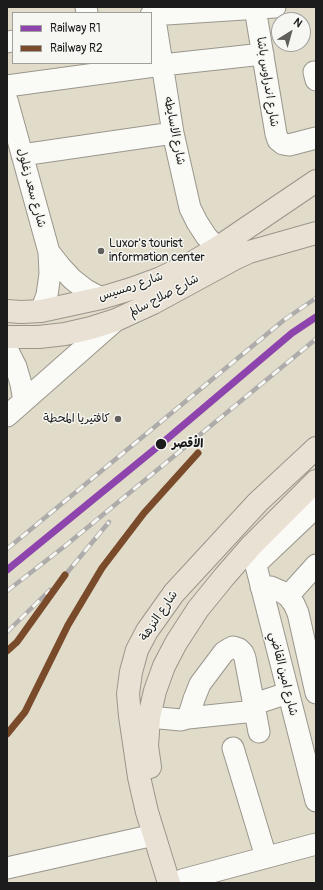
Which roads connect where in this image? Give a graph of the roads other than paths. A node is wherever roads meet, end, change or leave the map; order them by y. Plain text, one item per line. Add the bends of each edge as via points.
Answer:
1 (256, 8) edge
2 (153, 12) edge
3 (263, 54) junction
4 (162, 65) junction
5 (7, 86) edge
6 (7, 100) edge
7 (173, 132) junction
8 (316, 138) edge
9 (22, 155) junction
10 (316, 182) edge
11 (316, 232) edge
12 (217, 248) junction
13 (49, 252) junction
14 (101, 298) junction
15 (7, 311) edge
16 (41, 311) junction
17 (116, 320) junction
18 (7, 337) edge
19 (7, 349) edge
20 (24, 401) junction
21 (7, 416) edge
22 (316, 448) edge
23 (316, 481) edge
24 (316, 507) edge
25 (254, 555) junction
26 (316, 565) edge
27 (261, 587) junction
28 (316, 589) edge
29 (288, 596) junction
30 (147, 630) junction
31 (309, 630) edge
32 (176, 643) junction
33 (313, 664) edge
34 (288, 693) junction
35 (316, 693) edge
36 (255, 707) junction
37 (139, 716) junction
38 (188, 718) junction
39 (260, 732) dead end
40 (307, 733) edge
41 (233, 748) dead end
42 (316, 801) edge
43 (154, 835) junction
44 (316, 844) edge
45 (266, 857) junction
46 (7, 868) edge
47 (178, 882) edge

1 - 2 street
1 - 3 street, شارع اندراوس باشا
2 - 4 street, شارع الاسايطه
3 - 4 street
3 - 8 street, شارع اندراوس باشا via 278,140 289,145
4 - 5 street
4 - 7 street, شارع الاسايطه
6 - 9 street, شارع سعد زغلول
7 - 9 street
7 - 12 street, شارع الاسايطه via 190,208 206,236
9 - 13 street, شارع سعد زغلول
10 - 12 main road, شارع رمسيس
11 - 17 main road, شارع صلاح سالم via 249,252
12 - 14 main road, شارع رمسيس via 161,278
13 - 14 street, شارع سعد زغلول via 72,279
13 - 16 street, شارع سعد زغلول via 50,274 47,295
14 - 16 main road, شارع رمسيس
15 - 16 main road, شارع رمسيس
17 - 18 main road, شارع صلاح سالم via 65,334
17 - 20 street
19 - 20 street via 16,367
20 - 21 street
22 - 30 main road, شارع النزهة via 229,531 174,593
23 - 25 main road, شارع النزهة
24 - 25 street
25 - 27 street, شارع امين القاضي
25 - 32 main road, شارع النزهة via 198,608
26 - 29 street
27 - 29 street via 271,587
27 - 34 street, شارع امين القاضي
28 - 29 street
29 - 31 street
30 - 32 main road
30 - 37 main road, شارع النزهة via 137,650 128,694
31 - 33 street
32 - 37 main road, شارع النزهة via 155,691
33 - 35 street
34 - 36 street
34 - 40 street, شارع امين القاضي
36 - 38 street
36 - 38 street via 245,658 239,649 233,647 224,652 200,684
36 - 39 street
37 - 38 street via 181,720
37 - 43 main road, شارع النزهة via 139,777
37 - 47 main road, شارع النزهة
40 - 42 street, شارع امين القاضي
41 - 45 street
43 - 46 street
43 - 47 main road, شارع النزهة
44 - 45 street
45 - 47 street

